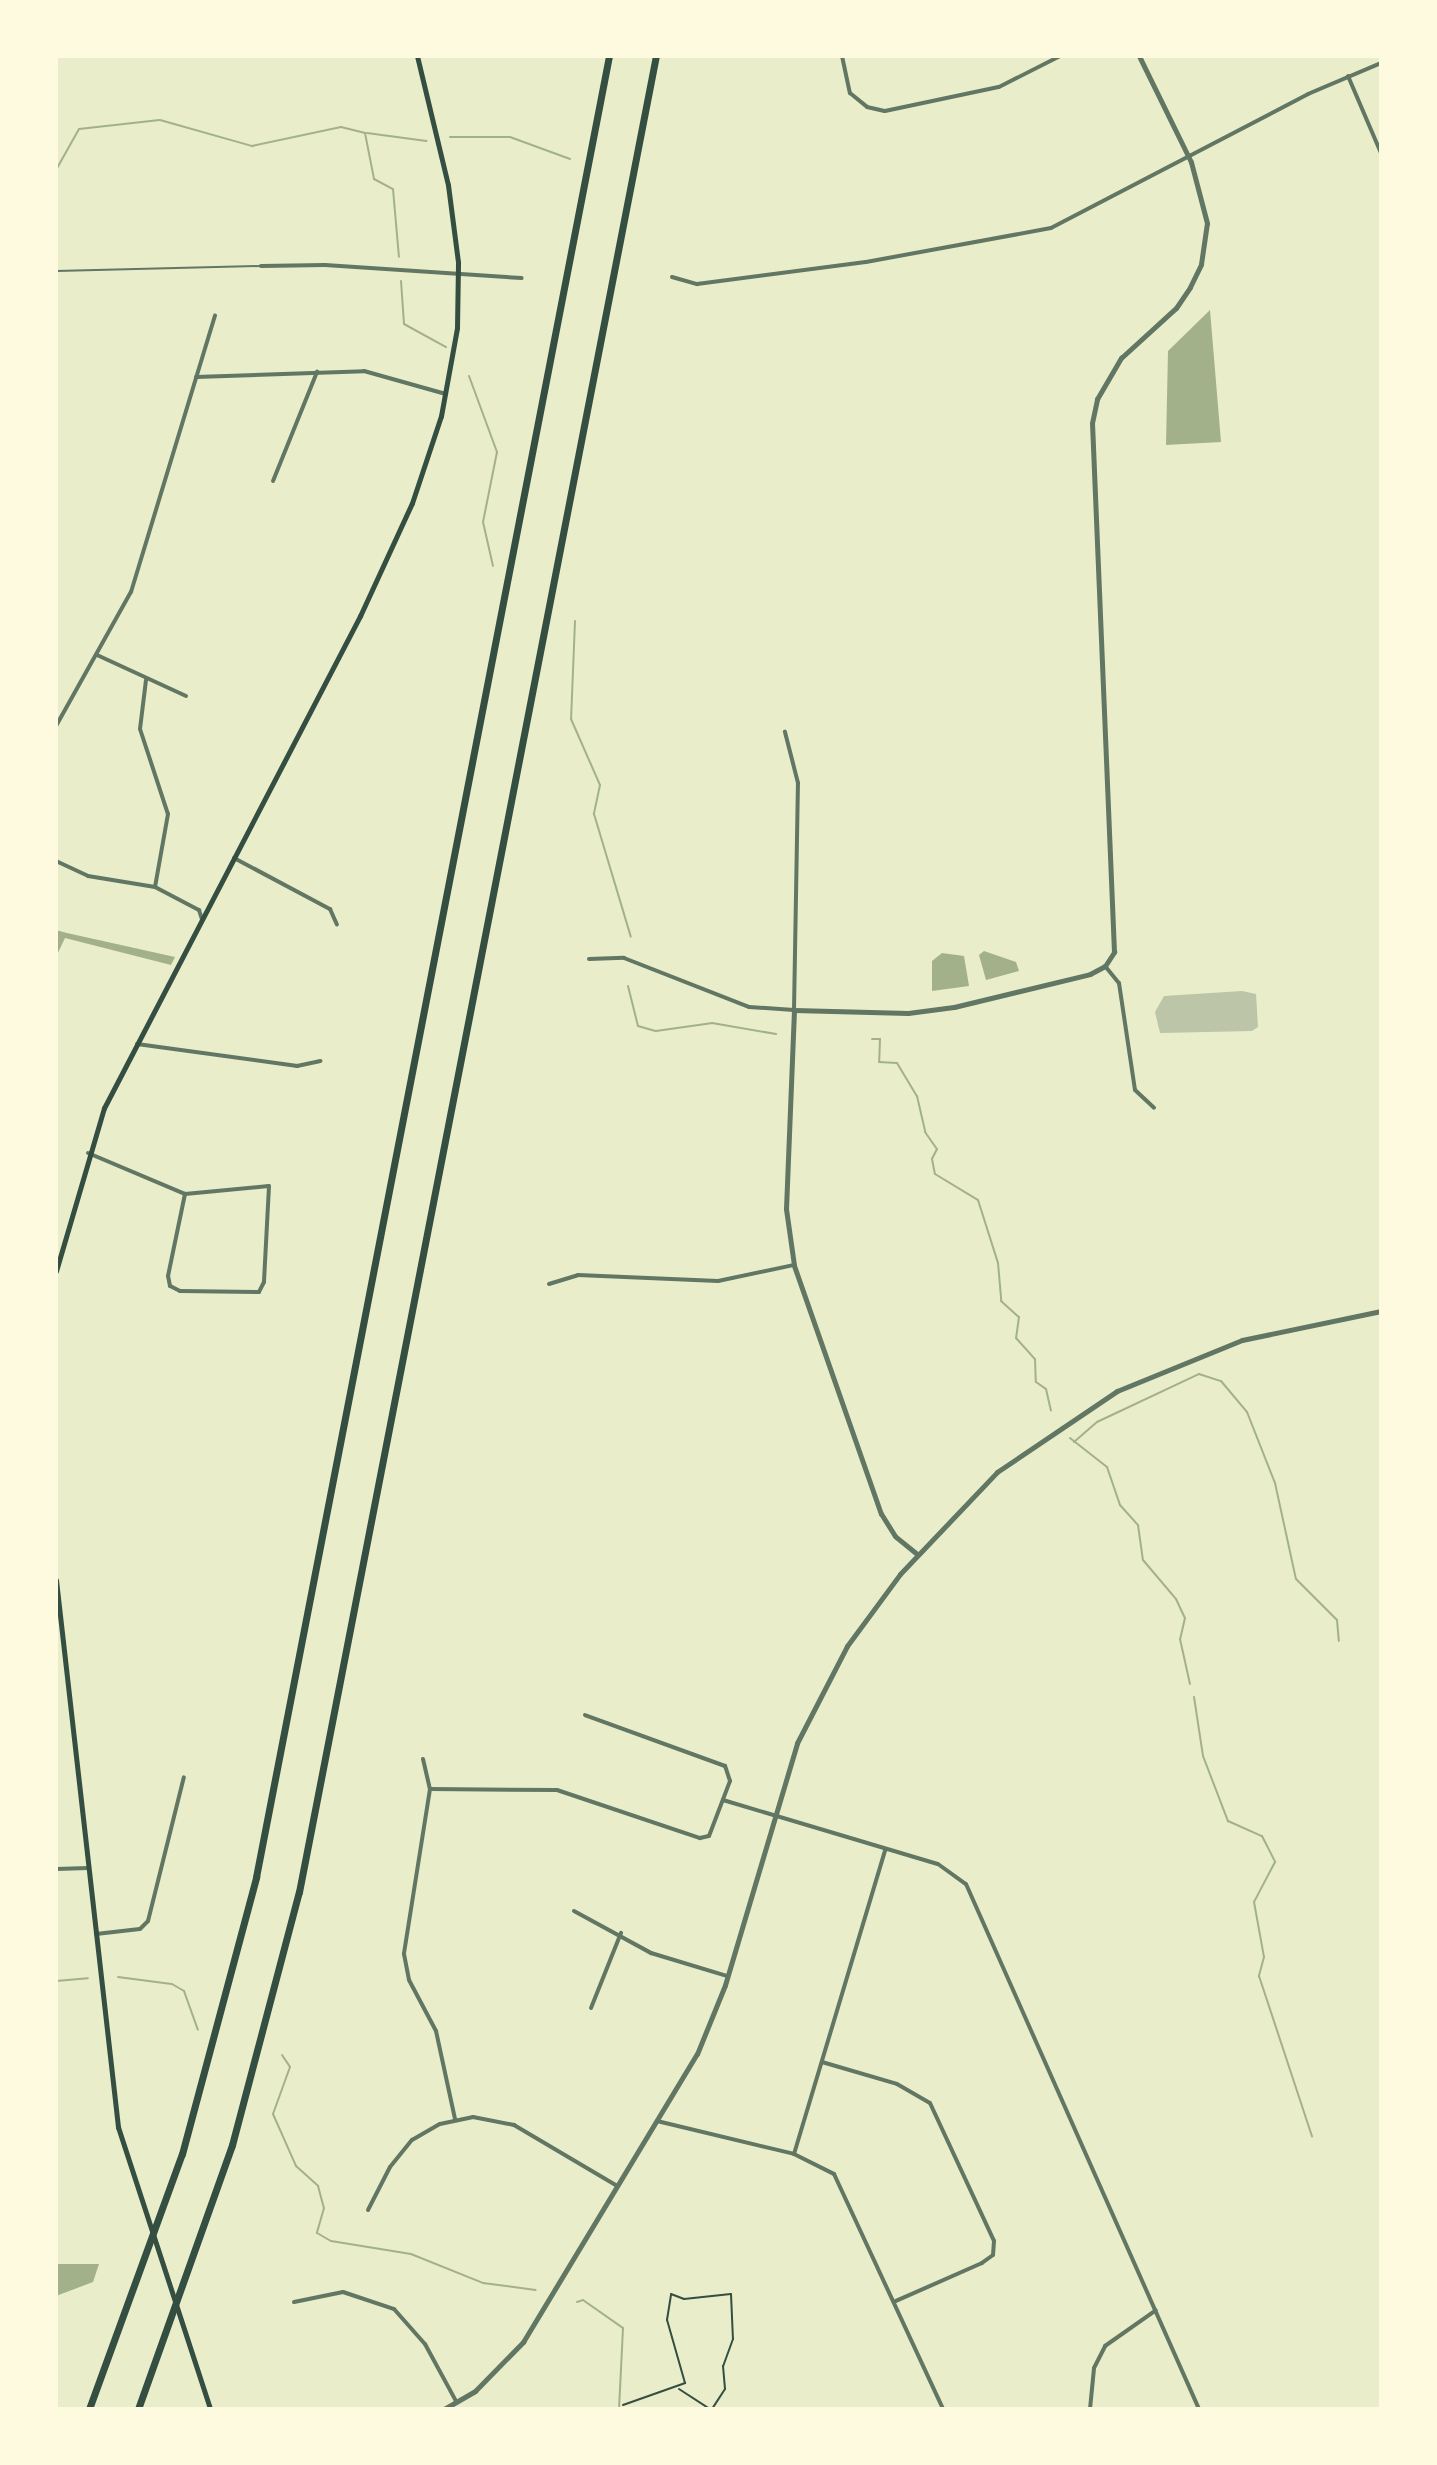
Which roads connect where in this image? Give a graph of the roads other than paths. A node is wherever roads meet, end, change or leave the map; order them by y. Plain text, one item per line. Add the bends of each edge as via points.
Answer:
1 (417, 56) edge
2 (609, 56) edge
3 (656, 56) edge
4 (842, 56) edge
5 (1060, 56) edge
6 (1139, 56) edge
7 (1381, 63) edge
8 (1348, 76) junction
9 (1380, 150) edge
10 (1189, 157) junction
11 (261, 266) joint
12 (56, 271) edge
13 (458, 273) junction
14 (672, 277) dead end
15 (522, 278) dead end
16 (215, 315) dead end
17 (317, 372) junction
18 (195, 377) junction
19 (446, 394) junction
20 (273, 481) dead end
21 (97, 655) junction
22 (146, 680) junction
23 (186, 696) dead end
24 (56, 726) edge
25 (785, 732) dead end
26 (234, 858) junction
27 (56, 861) edge
28 (155, 887) junction
29 (202, 919) junction
30 (337, 925) dead end
31 (589, 959) dead end
32 (1105, 966) junction
33 (794, 1010) junction
34 (137, 1044) junction
35 (320, 1061) dead end
36 (1154, 1108) dead end
37 (88, 1153) junction
38 (185, 1194) junction
39 (794, 1265) junction
40 (56, 1271) edge
41 (549, 1284) dead end
42 (1381, 1311) edge
43 (917, 1554) junction
44 (56, 1580) edge
45 (585, 1715) dead end
46 (423, 1759) dead end
47 (184, 1777) dead end
48 (430, 1789) junction
49 (723, 1800) junction
50 (774, 1816) junction
51 (885, 1850) junction
52 (88, 1868) junction
53 (56, 1869) edge
54 (574, 1911) dead end
55 (621, 1933) junction
56 (96, 1934) junction
57 (727, 1976) junction
58 (591, 2008) dead end
59 (822, 2062) junction
60 (455, 2119) junction
61 (657, 2121) junction
62 (794, 2154) junction
63 (617, 2186) junction
64 (368, 2210) dead end
65 (896, 2301) junction
66 (294, 2302) dead end
67 (1156, 2310) junction
68 (457, 2403) junction
69 (89, 2409) edge
70 (138, 2409) edge
71 (210, 2409) edge
72 (444, 2409) edge
73 (943, 2409) edge
74 (1090, 2409) edge
75 (1199, 2409) edge

1 - 13 main road via 448,185
2 - 69 highway via 256,1877 178,2166
3 - 70 highway via 304,1867 232,2145
4 - 5 street via 850,93 867,107 885,111 999,87
6 - 10 street
7 - 8 street
8 - 9 street
8 - 10 street
10 - 14 street via 1064,223 1020,236 697,284
10 - 32 street via 1206,205 1201,264 1176,308 1121,358 1097,399 1092,423 1117,928 1114,952
11 - 12 lane
11 - 13 street
13 - 15 street
13 - 19 main road
16 - 18 street
17 - 18 street
17 - 19 street via 376,373
17 - 20 street
18 - 21 street via 131,592
19 - 26 main road via 397,540
21 - 22 street
21 - 24 street
22 - 23 street
22 - 28 street via 140,729 168,814
25 - 33 street via 798,783
26 - 29 main road
26 - 30 street via 330,909
27 - 28 street via 88,876
28 - 29 street via 199,910
29 - 34 main road
31 - 33 street via 624,958 749,1007
32 - 33 street via 931,1011
32 - 36 street via 1119,983 1135,1090
33 - 39 street via 786,1209
34 - 35 street via 297,1066
34 - 37 main road
37 - 38 street
37 - 40 main road
38 - 38 street via 269,1186 264,1282 259,1292 180,1291 170,1286
39 - 41 street via 718,1281 578,1275
39 - 43 street via 881,1514 895,1536
42 - 43 street via 1242,1340 1117,1391 997,1472
43 - 50 street via 847,1646 797,1743
44 - 52 main road
45 - 49 street via 729,1770
46 - 48 street
47 - 56 street via 148,1921 140,1929
48 - 49 street via 557,1790 706,1838
48 - 60 street via 404,1954 409,1980 436,2031
49 - 50 street
50 - 51 street
50 - 57 street
51 - 59 street
51 - 67 street via 938,1864 966,1884
52 - 53 street
52 - 56 main road
54 - 55 street via 589,1923
55 - 57 street via 651,1953
55 - 58 street
56 - 71 main road via 118,2127
57 - 61 street via 697,2054
59 - 62 street
59 - 65 street via 897,2084 930,2103 994,2241 993,2255 982,2263
60 - 63 street via 505,2121
60 - 64 street via 404,2147
61 - 62 street
61 - 63 street
62 - 65 street via 818,2163 845,2188
63 - 68 street via 523,2342
65 - 73 street
66 - 68 street via 343,2292 394,2309 425,2344
67 - 74 street via 1105,2346 1094,2368
67 - 75 street
68 - 72 street

